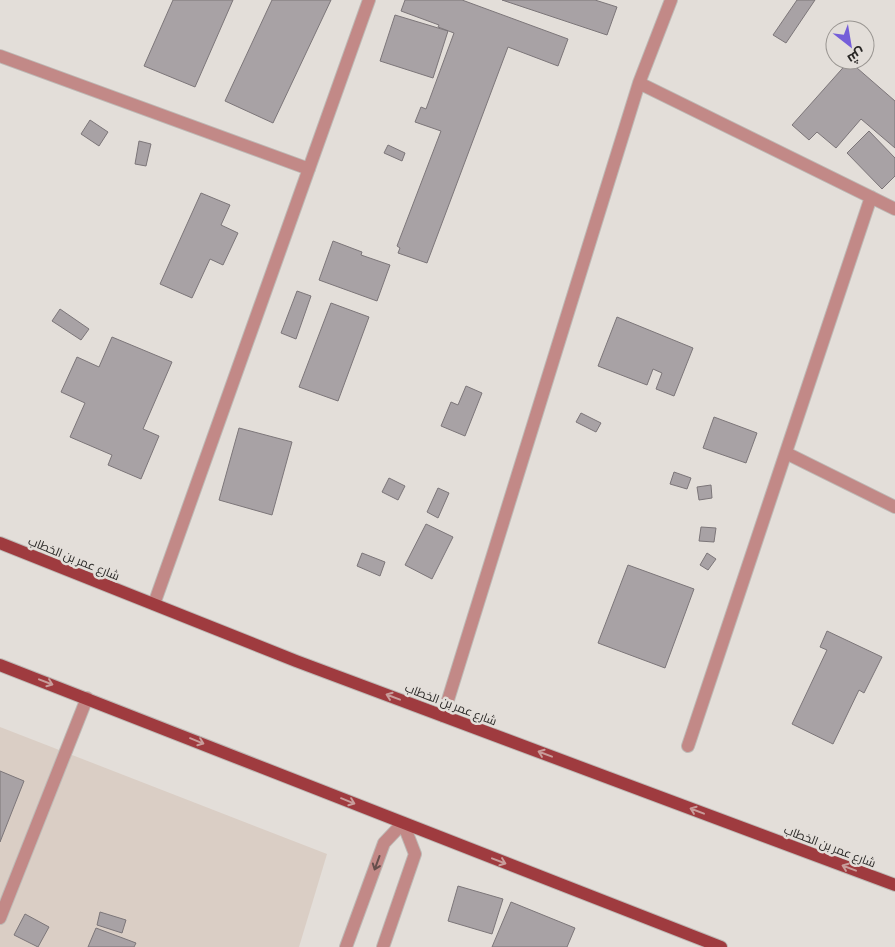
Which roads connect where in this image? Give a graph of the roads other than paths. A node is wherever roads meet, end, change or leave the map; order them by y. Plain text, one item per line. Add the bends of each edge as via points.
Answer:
1 (368, 0) edge
2 (671, 0) edge
3 (0, 56) edge
4 (639, 83) junction
5 (309, 169) junction
6 (871, 197) junction
7 (895, 209) edge
8 (786, 453) junction
9 (895, 507) edge
10 (0, 543) edge
11 (154, 604) junction
12 (0, 665) edge
13 (87, 698) junction
14 (443, 716) junction
15 (688, 746) dead end
16 (403, 823) junction
17 (895, 885) edge
18 (0, 918) edge
19 (346, 947) edge
20 (383, 947) edge
21 (720, 947) edge

1 - 5 street
2 - 4 street
3 - 5 street
4 - 6 street
4 - 14 street
5 - 11 street
6 - 7 street
6 - 8 street
8 - 9 street
8 - 15 street
10 - 11 main road, شارع عمر بن الخطاب
14 -> 11 main road, شارع عمر بن الخطاب
12 -> 13 main road
13 -> 16 main road
13 - 18 street
17 -> 14 main road, شارع عمر بن الخطاب
16 -> 19 street via 384,844
16 - 20 street via 415,854
16 -> 21 main road

